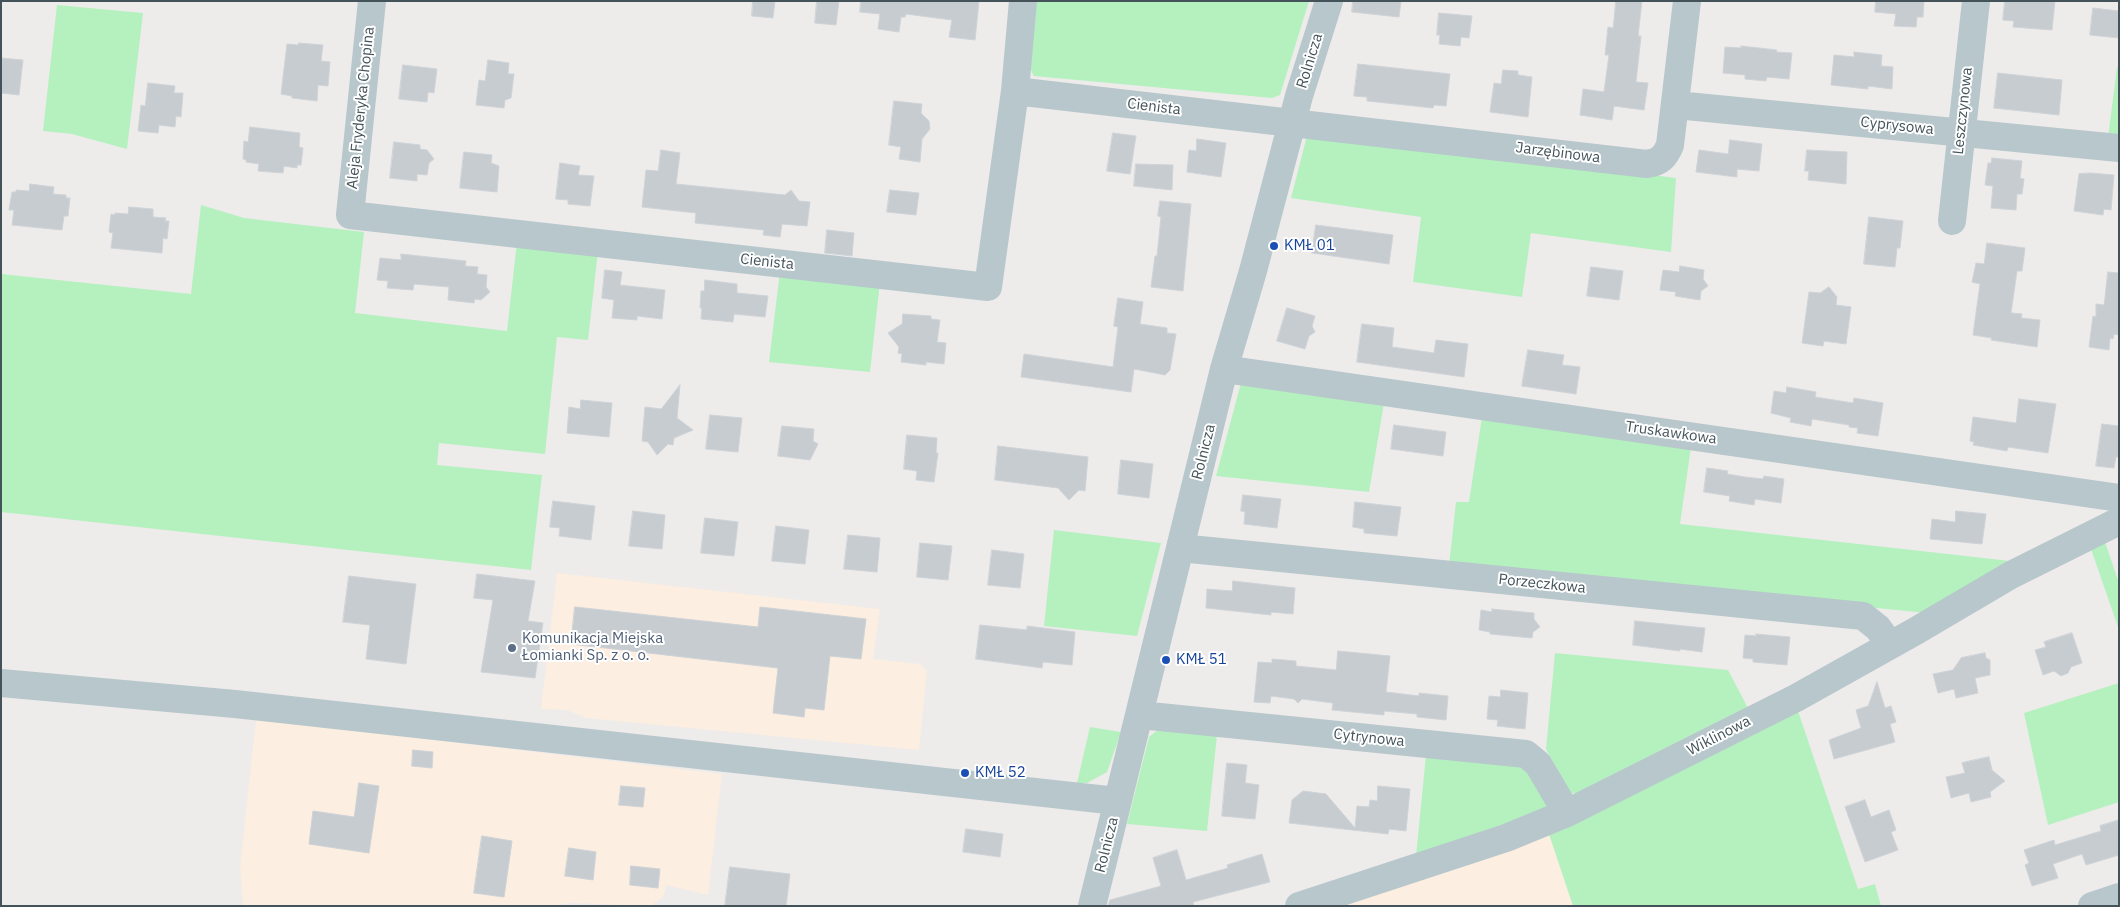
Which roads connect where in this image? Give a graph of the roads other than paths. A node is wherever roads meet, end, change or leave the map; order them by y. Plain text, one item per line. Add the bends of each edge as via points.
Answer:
1 (372, 1) edge
2 (1023, 1) edge
3 (1329, 1) edge
4 (1686, 1) edge
5 (1976, 1) edge
6 (1015, 91) junction
7 (1676, 105) junction
8 (1292, 123) junction
9 (1961, 132) junction
10 (2119, 148) edge
11 (350, 215) joint
12 (1952, 221) dead end
13 (1224, 368) junction
14 (2119, 498) edge
15 (2119, 521) edge
16 (1180, 548) junction
17 (1890, 645) junction
18 (1, 683) edge
19 (1140, 716) junction
20 (1117, 801) junction
21 (1567, 813) junction
22 (2119, 898) edge
23 (1092, 906) edge
24 (1299, 906) edge
25 (2092, 906) edge

1 - 11 street, Aleja Fryderyka Chopina
2 - 6 street, Cienista
3 - 8 street, Rolnicza
4 - 7 street, Jarzębinowa
5 - 9 street, Leszczynowa
6 - 8 street, Cienista
6 - 11 street, Cienista via 988,287
7 - 8 street, Jarzębinowa via 1666,156 1647,164
7 - 9 street, Cyprysowa
8 - 13 street, Rolnicza
9 - 10 street, Cyprysowa
9 - 12 street, Leszczynowa
13 - 14 street, Truskawkowa
13 - 16 street, Rolnicza
15 - 17 street, Wiklinowa via 2011,575
16 - 17 street, Porzeczkowa via 1863,616 1878,628
16 - 19 street, Rolnicza
17 - 21 street, Wiklinowa via 1796,698
18 - 20 street via 245,705
19 - 20 street, Rolnicza
19 - 21 street, Cytrynowa via 1526,754 1538,764
20 - 23 street, Rolnicza
21 - 24 street, Wiklinowa via 1479,847
22 - 25 street

